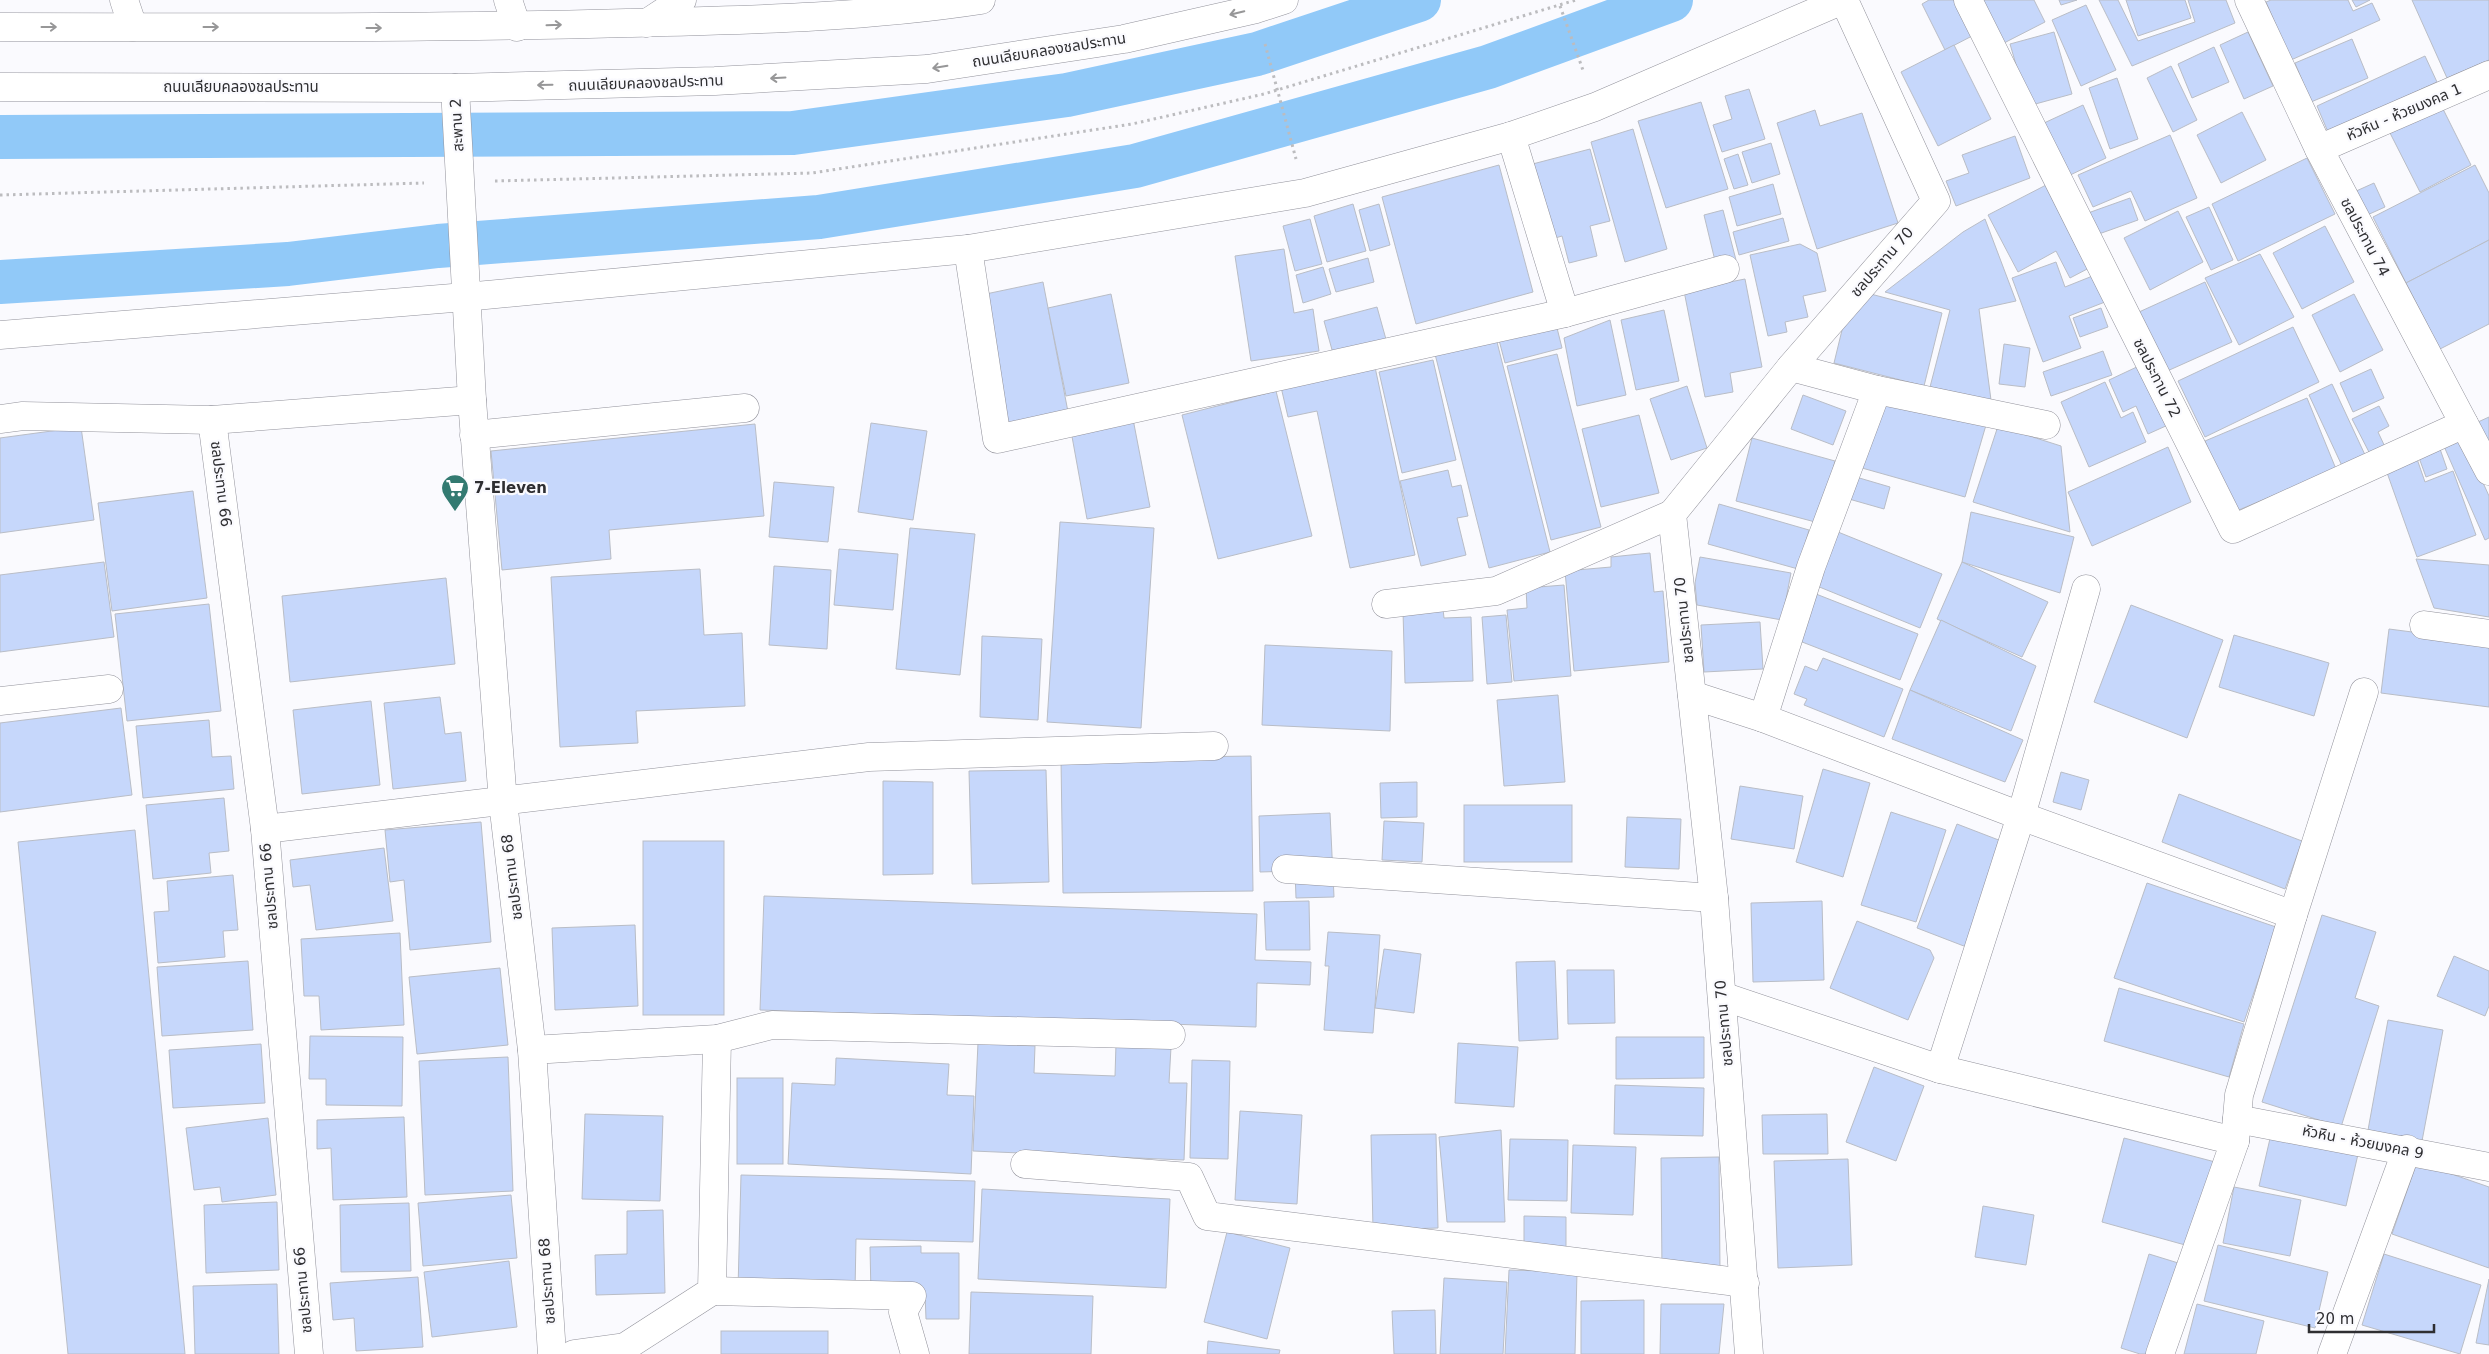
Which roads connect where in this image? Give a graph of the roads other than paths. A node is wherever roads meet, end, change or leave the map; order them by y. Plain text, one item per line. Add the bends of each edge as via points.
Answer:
1 (124, 0) edge
2 (508, 0) edge
3 (682, 0) edge
4 (981, 0) edge
5 (1284, 0) edge
6 (1844, 0) edge
7 (1968, 0) edge
8 (2249, 0) edge
9 (647, 23) junction
10 (517, 26) junction
11 (0, 27) edge
12 (133, 27) junction
13 (2489, 75) edge
14 (0, 86) edge
15 (455, 88) junction
16 (1511, 136) junction
17 (2319, 149) junction
18 (968, 249) junction
19 (1725, 269) dead end
20 (465, 297) junction
21 (1565, 312) junction
22 (0, 334) edge
23 (1791, 366) junction
24 (1877, 390) junction
25 (472, 400) junction
26 (745, 408) dead end
27 (0, 419) edge
28 (212, 420) junction
29 (2464, 424) junction
30 (2046, 425) dead end
31 (474, 435) junction
32 (2489, 471) edge
33 (1672, 514) junction
34 (2086, 589) dead end
35 (1386, 604) dead end
36 (2424, 625) dead end
37 (2489, 634) edge
38 (109, 689) dead end
39 (2364, 692) dead end
40 (1692, 695) junction
41 (0, 701) edge
42 (1763, 718) junction
43 (1214, 746) dead end
44 (503, 802) junction
45 (2021, 816) junction
46 (264, 829) junction
47 (1286, 869) dead end
48 (1714, 898) junction
49 (2293, 916) junction
50 (1722, 996) junction
51 (1171, 1035) dead end
52 (717, 1039) junction
53 (532, 1050) junction
54 (1940, 1069) junction
55 (2236, 1130) junction
56 (2407, 1149) junction
57 (1025, 1164) dead end
58 (2489, 1167) edge
59 (1745, 1283) junction
60 (712, 1291) junction
61 (309, 1354) edge
62 (552, 1354) edge
63 (574, 1354) edge
64 (915, 1354) edge
65 (1749, 1354) edge
66 (2160, 1354) edge
67 (2332, 1354) edge

1 - 12 street
2 - 10 street
3 - 9 street
4 - 9 street via 920,9
5 -> 15 street, ถนนเลียบคลองชลประทาน via 1124,39 927,69 715,81
6 - 16 street via 1595,107
6 - 23 street, ชลประทาน 70 via 1936,201
7 - 29 street, ชลประทาน 72 via 2233,529
8 - 17 street, ชลประทาน 74
10 -> 9 street
12 -> 10 street
11 -> 12 street
13 - 17 street, หัวหิน - ห้วยมงคล 1
14 - 15 street, ถนนเลียบคลองชลประทาน
15 - 20 street, สะพาน 2
16 - 18 street via 1305,193
16 - 21 street
17 - 29 street, ชลประทาน 74
18 - 20 street
18 - 21 street via 997,439
19 - 21 street
20 - 22 street
20 - 25 street, ชลประทาน 68
23 - 24 street
23 - 33 street, ชลประทาน 70
24 - 30 street
24 - 42 street via 1811,567
25 - 28 street
25 - 31 street, ชลประทาน 68
26 - 31 street
27 - 28 street via 22,416
28 - 46 street, ชลประทาน 66
29 - 32 street, ชลประทาน 74
31 - 44 street, ชลประทาน 68
33 - 35 street via 1496,591
33 - 40 street, ชลประทาน 70
34 - 45 street
36 - 37 street
38 - 41 street
39 - 49 street
40 - 42 street
40 - 48 street, ชลประทาน 70
42 - 45 street
43 - 44 street via 869,757
44 - 46 street
44 - 53 street, ชลประทาน 68
45 - 49 street
45 - 54 street
46 - 61 street, ชลประทาน 66
47 - 48 street
48 - 50 street, ชลประทาน 70
49 - 55 street via 2239,1095
50 - 54 street, หัวหิน - ห้วยมงคล 9
50 - 59 street, ชลประทาน 70
51 - 52 street via 772,1025
52 - 53 street
52 - 60 street
53 - 62 street, ชลประทาน 68
54 - 55 street, หัวหิน - ห้วยมงคล 9
55 - 56 street, หัวหิน - ห้วยมงคล 9
55 - 66 street
56 - 58 street, หัวหิน - ห้วยมงคล 9
56 - 67 street
57 - 59 street via 1189,1178 1207,1216
59 - 65 street, ชลประทาน 70
60 - 63 street via 625,1347
60 - 64 street via 912,1296 903,1312

